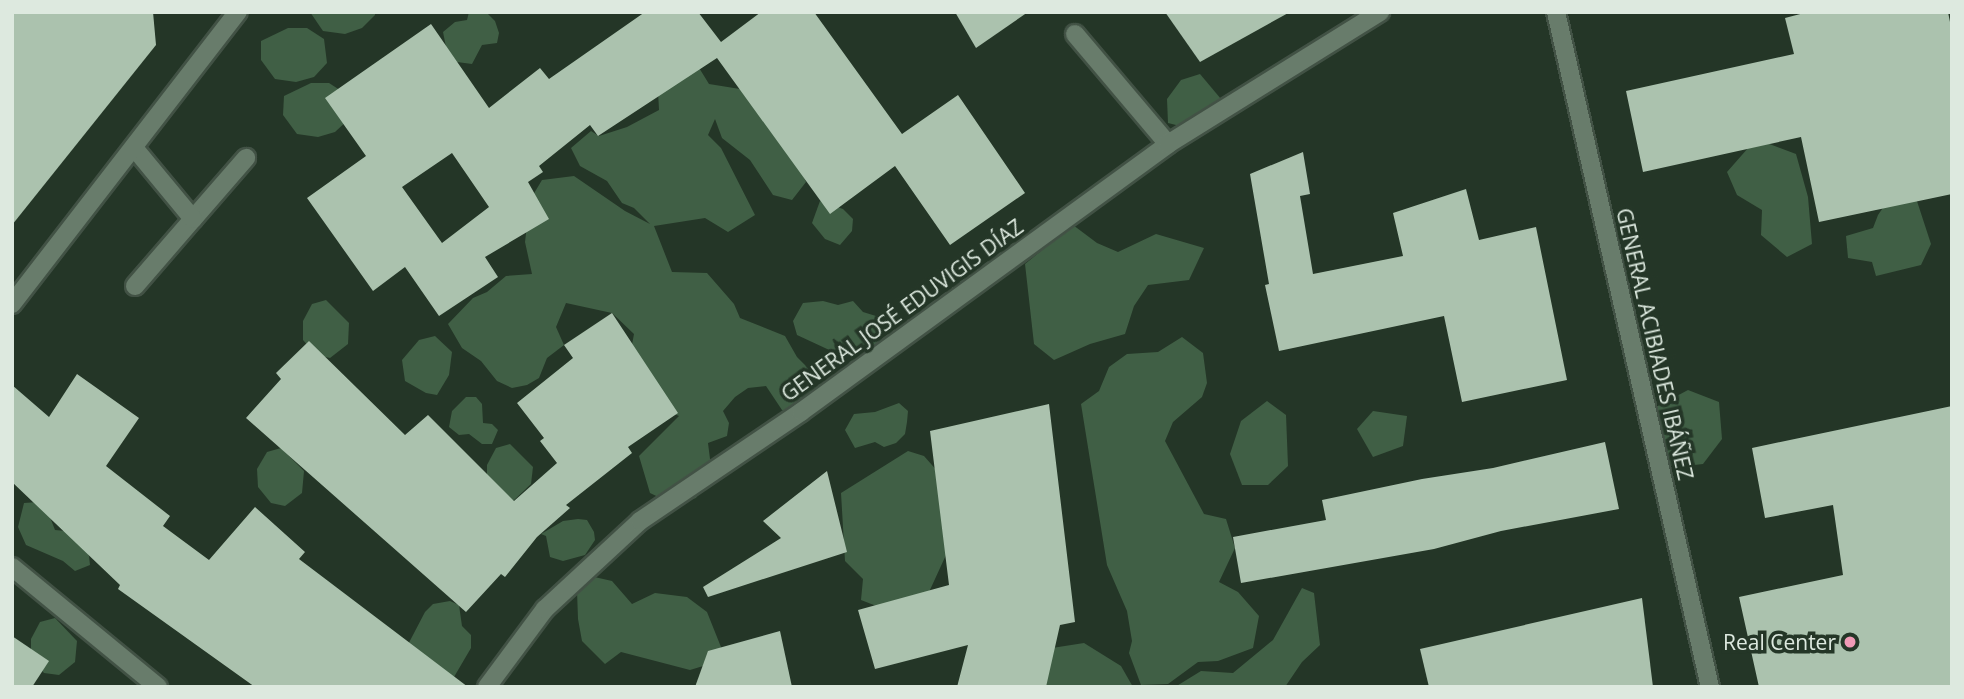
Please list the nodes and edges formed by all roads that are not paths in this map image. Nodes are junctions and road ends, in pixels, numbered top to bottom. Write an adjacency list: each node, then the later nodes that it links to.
1 (238, 12): 6 (street)
2 (1380, 12): 5 (street, GENERAL JOSÉ EDUVIGIS DÍAZ)
3 (1556, 12): 14 (street, GENERAL ACIBIADES IBÁÑEZ)
4 (1075, 34): 5 (street)
5 (1168, 144): 13 (street, GENERAL JOSÉ EDUVIGIS DÍAZ)
6 (135, 149): 8 (street); 10 (street)
7 (246, 158): 8 (street)
8 (194, 219): 9 (street)
9 (135, 286)
10 (12, 304)
11 (12, 567): 12 (street)
12 (158, 687)
13 (487, 687)
14 (1710, 687)

